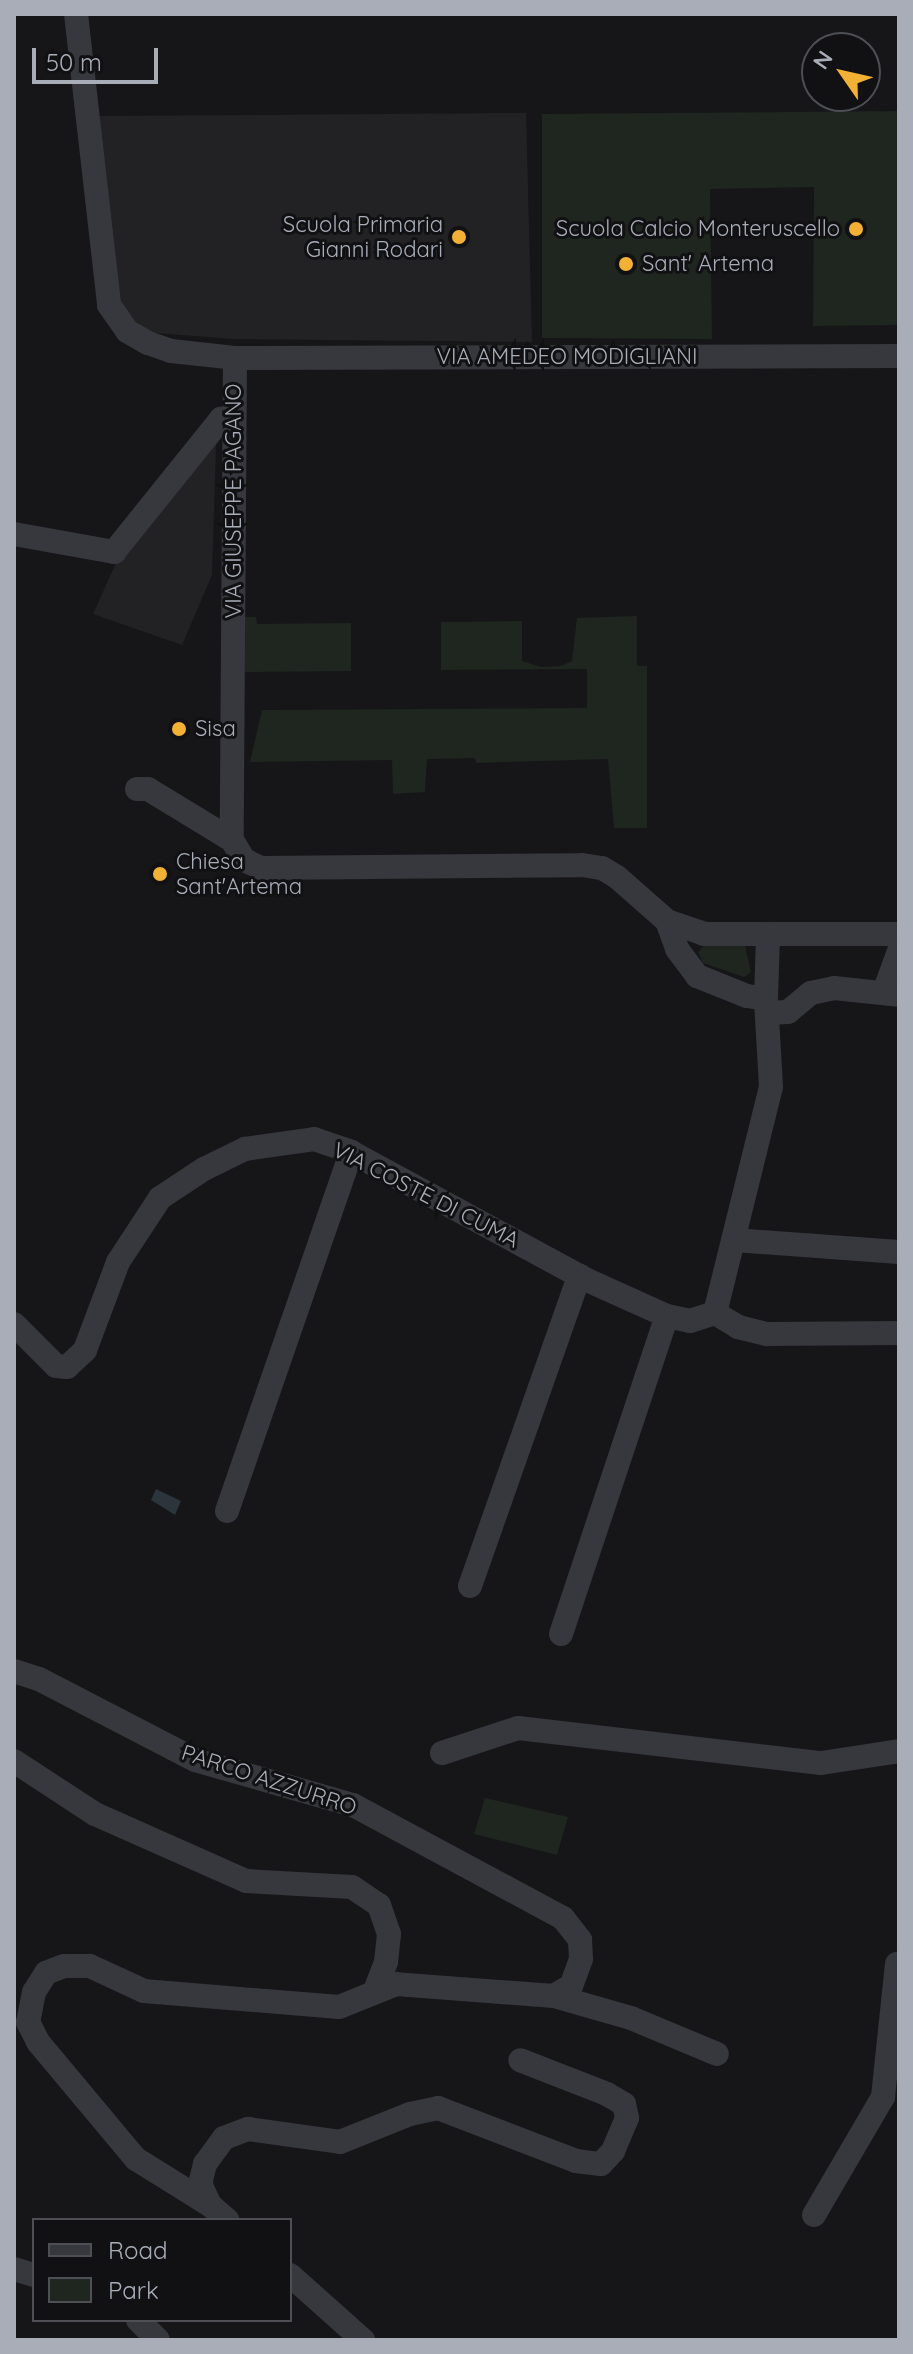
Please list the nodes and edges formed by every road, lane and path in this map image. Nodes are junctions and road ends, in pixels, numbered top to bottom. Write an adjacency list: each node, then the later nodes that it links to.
1 (76, 14): 3 (street, VIA GIUSEPPE PAGANO)
2 (899, 356): 3 (street, VIA AMEDEO MODIGLIANI)
3 (235, 358): 4 (street, VIA GIUSEPPE PAGANO)
4 (233, 418): 5 (street); 7 (street, VIA GIUSEPPE PAGANO)
5 (14, 534)
6 (137, 789): 7 (street)
7 (232, 840): 8 (street)
8 (667, 921): 9 (street); 13 (street)
9 (704, 934): 11 (street); 13 (street)
10 (899, 934): 11 (street)
11 (777, 935): 15 (street)
12 (899, 951): 14 (street)
13 (685, 964): 15 (street)
14 (891, 994): 15 (street)
15 (766, 1006): 17 (street)
16 (351, 1152): 19 (street, VIA COSTE DI CUMA); 22 (street, VIA COSTE DI CUMA); 24 (street)
17 (734, 1240): 18 (street); 20 (street)
18 (899, 1252)
19 (579, 1276): 21 (street, VIA COSTE DI CUMA); 25 (street)
20 (715, 1313): 21 (street, VIA COSTE DI CUMA); 23 (street)
21 (667, 1316): 26 (street)
22 (14, 1324)
23 (899, 1333)
24 (227, 1511)
25 (470, 1586)
26 (561, 1634)
27 (14, 1671): 34 (street, PARCO AZZURRO)
28 (899, 1751): 29 (street)
29 (442, 1753)
30 (14, 1761): 33 (street)
31 (897, 1964): 37 (street)
32 (24, 1987): 33 (street); 38 (street)
33 (374, 1993): 34 (street)
34 (554, 1996): 35 (street)
35 (717, 2054)
36 (520, 2060): 38 (street)
37 (891, 2100): 39 (street)
38 (218, 2212)
39 (814, 2215)
40 (292, 2277): 43 (street)
41 (140, 2322): 42 (street)
42 (158, 2340)
43 (363, 2340)

